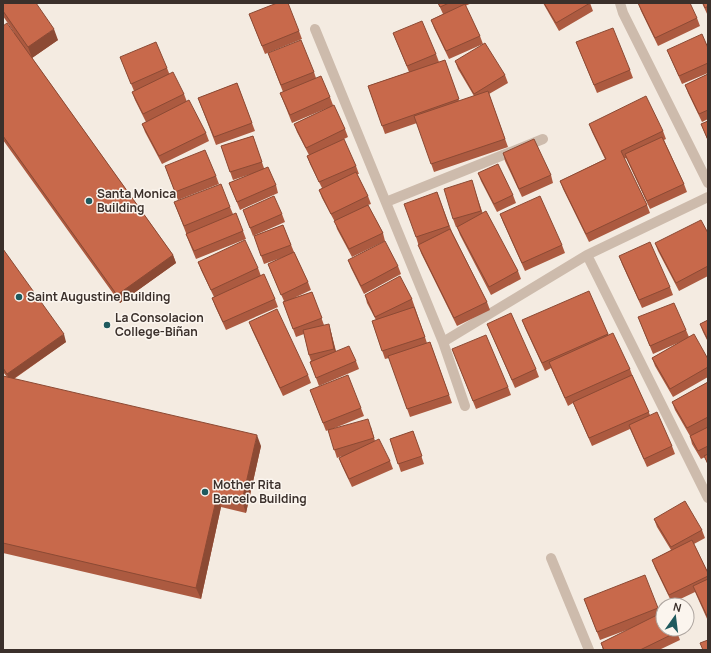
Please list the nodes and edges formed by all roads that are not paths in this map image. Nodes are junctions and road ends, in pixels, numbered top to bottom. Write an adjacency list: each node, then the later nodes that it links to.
1 (620, 3): 4 (street)
2 (315, 29): 6 (street)
3 (543, 139): 6 (street)
4 (708, 183)
5 (708, 197): 7 (street)
6 (386, 202): 8 (street)
7 (587, 255): 8 (street); 10 (street)
8 (443, 342): 9 (street)
9 (465, 406)
10 (708, 498)
11 (551, 558): 12 (street)
12 (589, 650)

